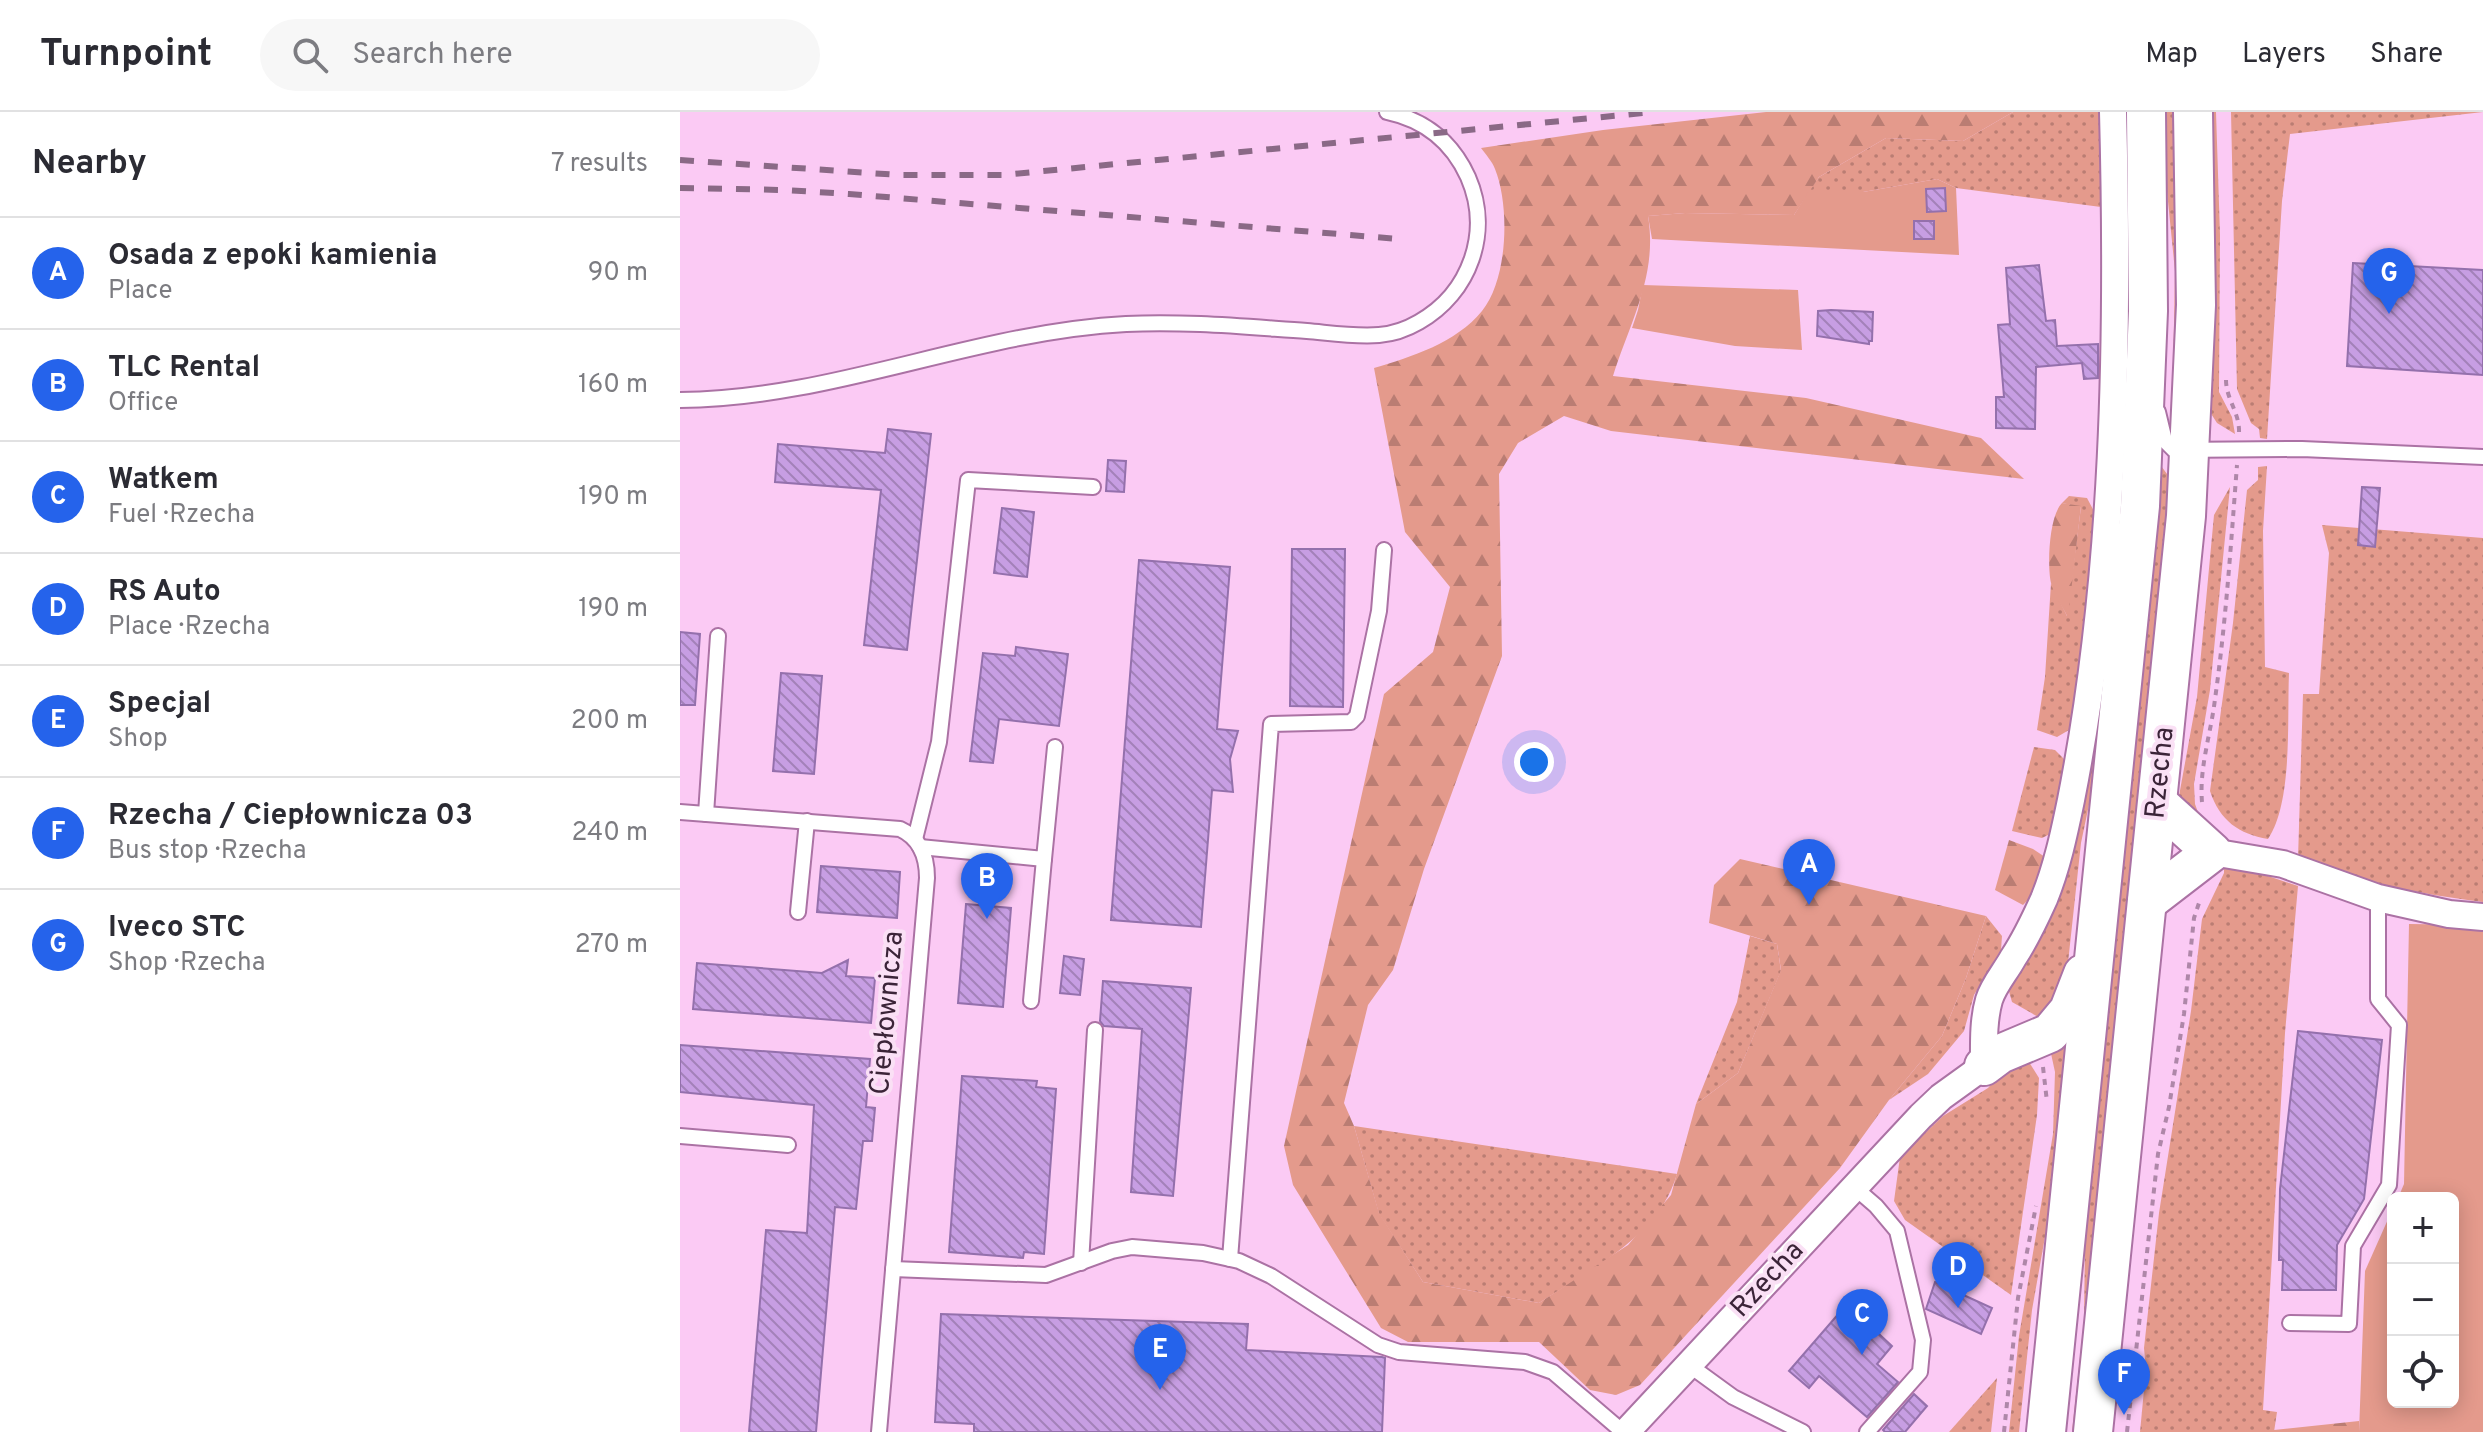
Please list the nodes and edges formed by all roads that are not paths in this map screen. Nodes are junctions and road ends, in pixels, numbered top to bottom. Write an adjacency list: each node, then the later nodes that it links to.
1 (1387, 112): 6 (lane)
2 (2113, 112): 27 (street)
3 (2146, 112): 5 (main road, Rzecha)
4 (2193, 112): 7 (main road, Rzecha)
5 (2147, 369): 7 (lane); 24 (main road, Rzecha)
6 (680, 400)
7 (2191, 451): 8 (lane); 13 (main road, Rzecha)
8 (2483, 457)
9 (1093, 487): 17 (lane)
10 (1384, 550): 31 (lane)
11 (718, 636): 15 (lane)
12 (1055, 747): 19 (lane)
13 (2158, 803): 18 (main road); 21 (main road, Rzecha)
14 (680, 812): 15 (lane)
15 (706, 814): 16 (lane)
16 (807, 821): 17 (lane); 22 (lane)
17 (918, 843): 19 (lane); 33 (lane, Ciepłownicza)
18 (2212, 852): 20 (street); 21 (main road)
19 (1044, 859): 25 (lane)
20 (2378, 898): 23 (street); 34 (lane)
21 (2147, 902): 41 (main road, Rzecha)
22 (798, 912)
23 (2483, 917)
24 (2097, 938): 27 (main road); 40 (main road, Rzecha)
25 (1031, 1001)
26 (1095, 1030): 32 (lane)
27 (1984, 1066): 30 (street, Rzecha)
28 (680, 1136): 29 (lane)
29 (788, 1145)
30 (1854, 1187): 35 (street, Rzecha); 39 (lane)
31 (1230, 1259): 32 (lane); 37 (lane)
32 (1081, 1263): 33 (lane)
33 (893, 1269): 36 (lane, Ciepłownicza)
34 (2290, 1323)
35 (1689, 1365): 37 (street, Rzecha); 38 (lane)
36 (879, 1432)
37 (1625, 1432)
38 (1803, 1432)
39 (1867, 1432)
40 (2046, 1432)
41 (2093, 1432)

